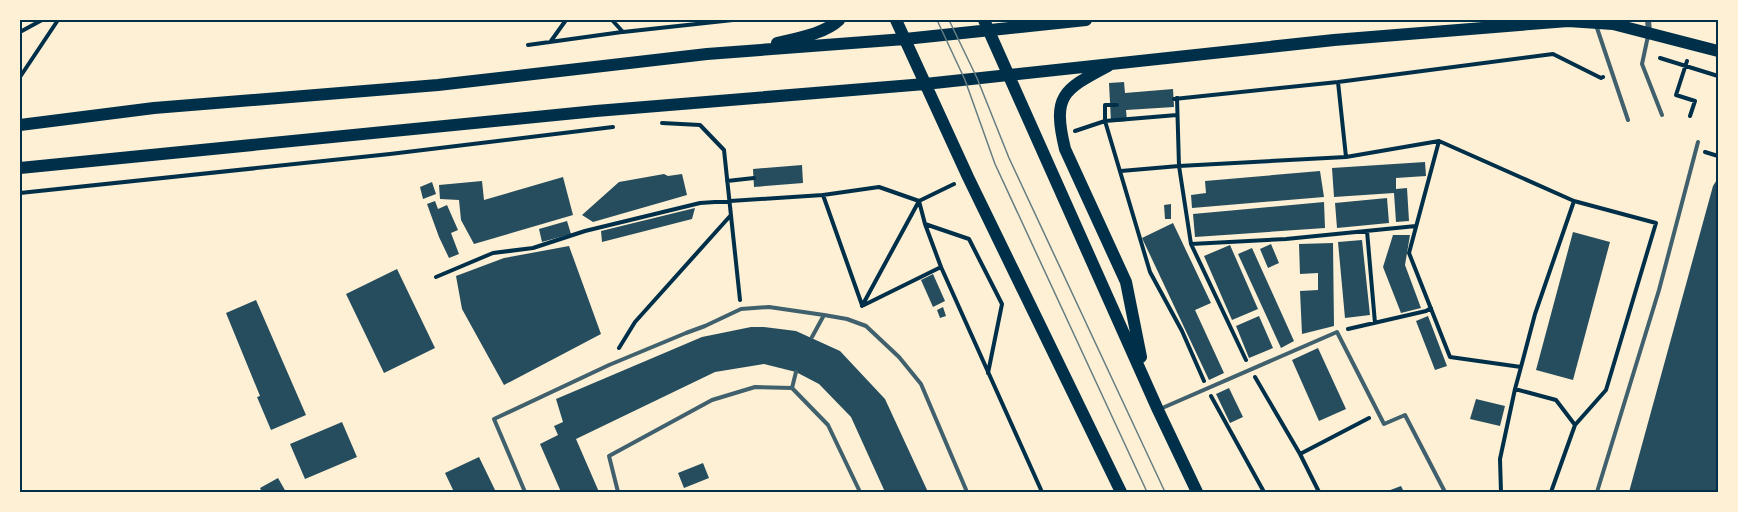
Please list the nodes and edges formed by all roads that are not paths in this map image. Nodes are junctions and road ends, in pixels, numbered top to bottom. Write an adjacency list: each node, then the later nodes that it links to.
1 (839, 20): 9 (main road)
2 (896, 20): 7 (main road)
3 (1086, 20): 5 (main road)
4 (1594, 21): 6 (main road); 10 (main road); 14 (lane)
5 (986, 25): 7 (main road); 11 (main road)
6 (1649, 26): 8 (main road); 13 (lane)
7 (905, 39): 9 (main road); 12 (main road)
8 (1719, 51)
9 (741, 52): 15 (main road)
10 (1114, 63): 11 (main road); 21 (main road)
11 (1007, 75): 12 (main road); 21 (main road)
12 (925, 84): 17 (main road); 28 (main road)
13 (1662, 115)
14 (1628, 120)
15 (20, 125)
16 (1698, 142): 31 (lane)
17 (20, 168)
18 (824, 315): 19 (lane); 24 (lane); 27 (lane)
19 (812, 337)
20 (796, 372): 22 (lane)
21 (1145, 379): 23 (main road)
22 (792, 388): 25 (lane); 26 (lane)
23 (1158, 410): 29 (main road); 30 (lane)
24 (525, 492)
25 (618, 492)
26 (860, 492)
27 (967, 492)
28 (1120, 492)
29 (1197, 492)
30 (1445, 492)
31 (1597, 492)

